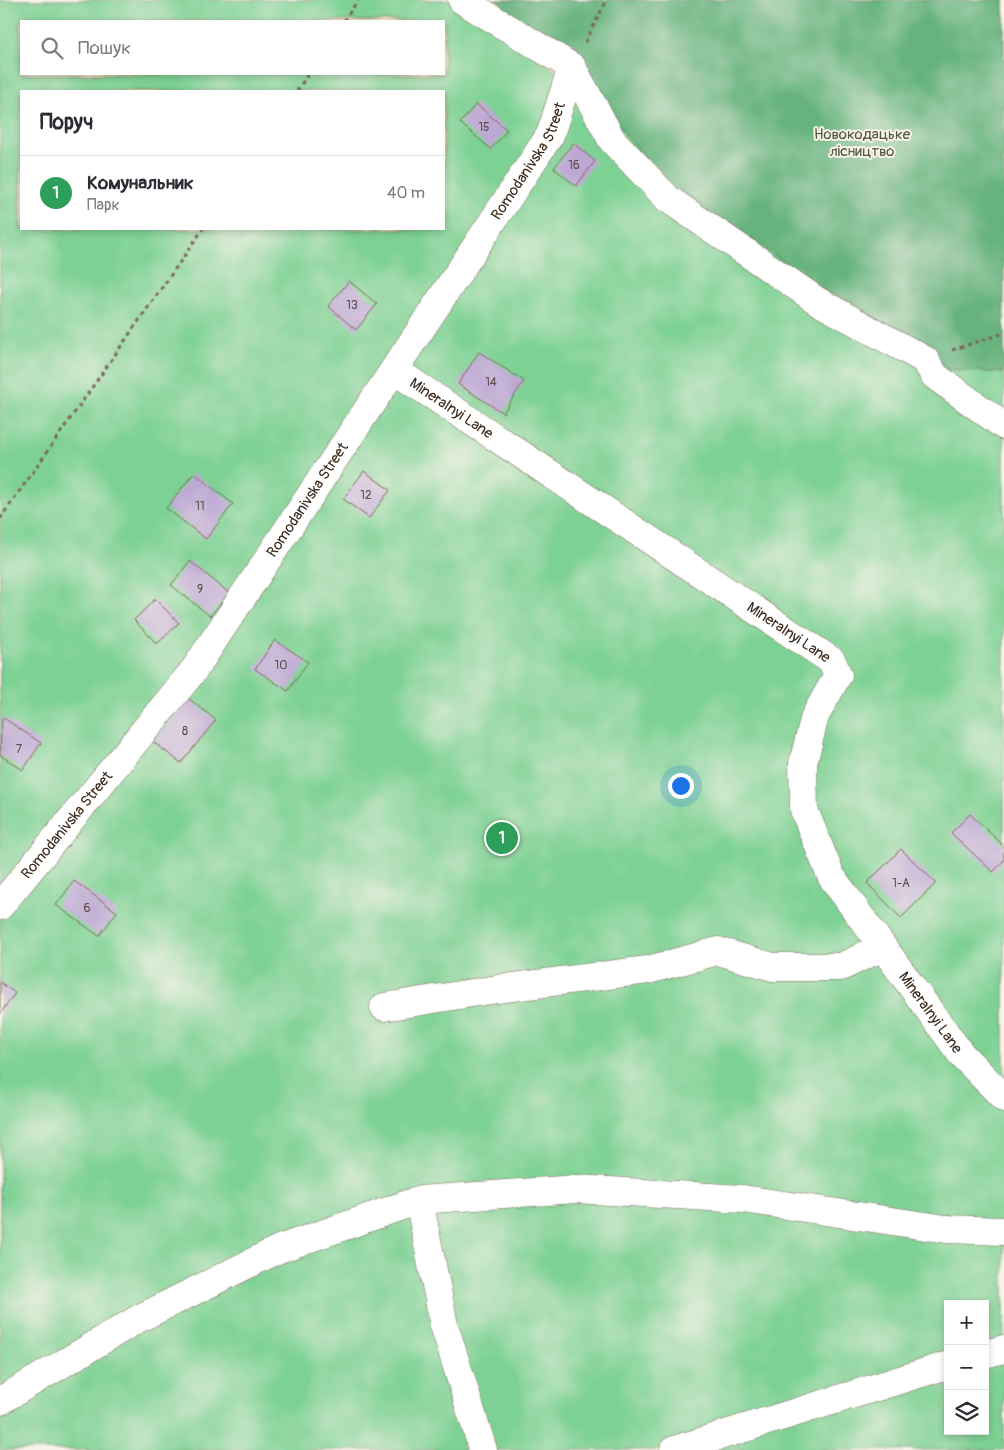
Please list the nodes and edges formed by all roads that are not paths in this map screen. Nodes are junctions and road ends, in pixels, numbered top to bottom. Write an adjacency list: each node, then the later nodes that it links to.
1 (462, 0): 2 (street)
2 (572, 67): 3 (street, Romodanivska Street); 4 (street)
3 (394, 370): 5 (street, Romodanivska Street); 6 (street, Mineralnyi Lane)
4 (1004, 426)
5 (0, 906)
6 (882, 947): 7 (street); 8 (street, Mineralnyi Lane)
7 (384, 1007)
8 (1004, 1098)
9 (419, 1200): 10 (street); 14 (street); 15 (street)
10 (1004, 1231)
11 (1004, 1349): 12 (street)
12 (989, 1353)
13 (944, 1366): 16 (street)
14 (0, 1401)
15 (482, 1450)
16 (674, 1450)

